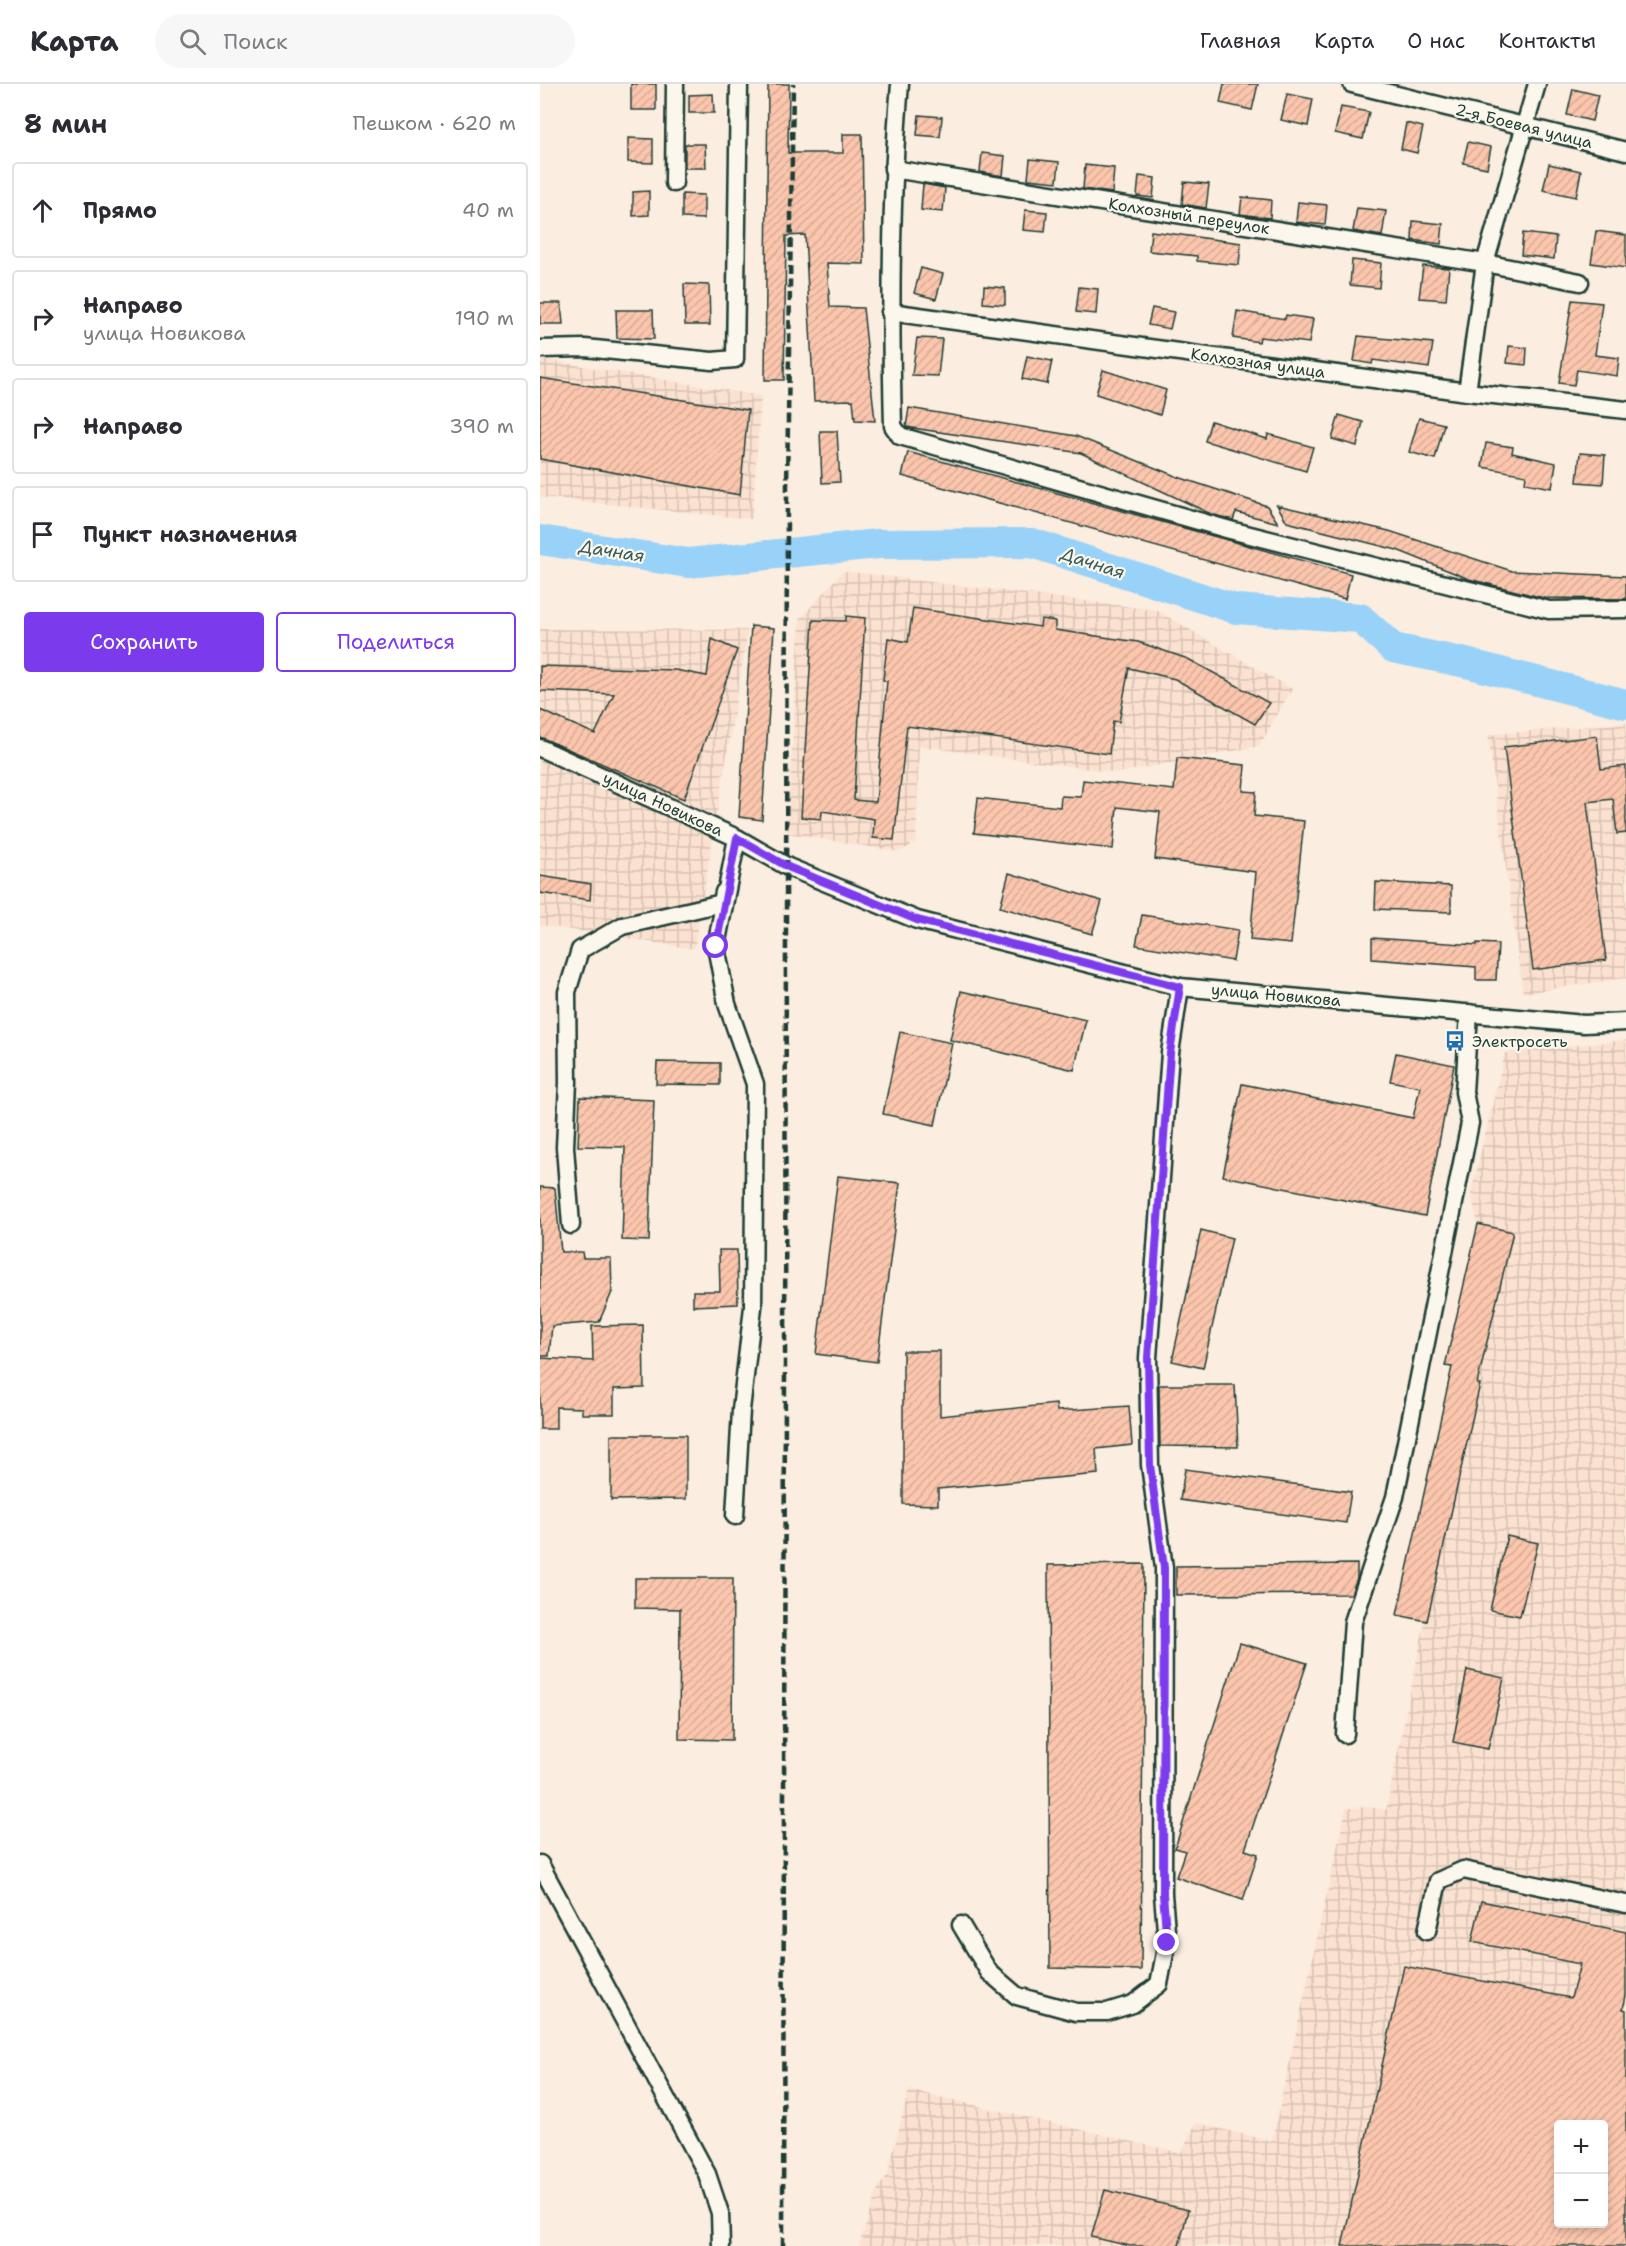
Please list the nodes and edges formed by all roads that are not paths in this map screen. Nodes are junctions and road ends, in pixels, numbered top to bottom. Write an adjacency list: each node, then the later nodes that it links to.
1 (675, 84): 9 (street)
2 (739, 84): 13 (street)
3 (900, 84): 8 (street)
4 (1352, 84): 6 (street, 2-я Боевая улица)
5 (1537, 84): 6 (street)
6 (1526, 126): 7 (street, 2-я Боевая улица); 10 (street)
7 (1626, 151)
8 (893, 169): 10 (street, Колхозный переулок); 12 (street)
9 (674, 183)
10 (1485, 263): 11 (street, Колхозный переулок); 14 (street)
11 (1580, 282)
12 (890, 312): 14 (street, Колхозная улица); 16 (street)
13 (540, 349)
14 (1467, 392): 15 (street, Колхозная улица)
15 (1626, 410)
16 (1626, 609)
17 (540, 748): 18 (street, улица Новикова)
18 (737, 838): 19 (street, улица Новикова); 22 (street); 23 (street)
19 (1180, 987): 20 (street, улица Новикова); 27 (street)
20 (1469, 1013): 21 (street, улица Новикова); 24 (street)
21 (1626, 1022)
22 (571, 1226)
23 (735, 1516)
24 (1345, 1734)
25 (540, 1864): 29 (street)
26 (1626, 1904): 28 (street)
27 (961, 1925)
28 (1427, 1931)
29 (721, 2246)

